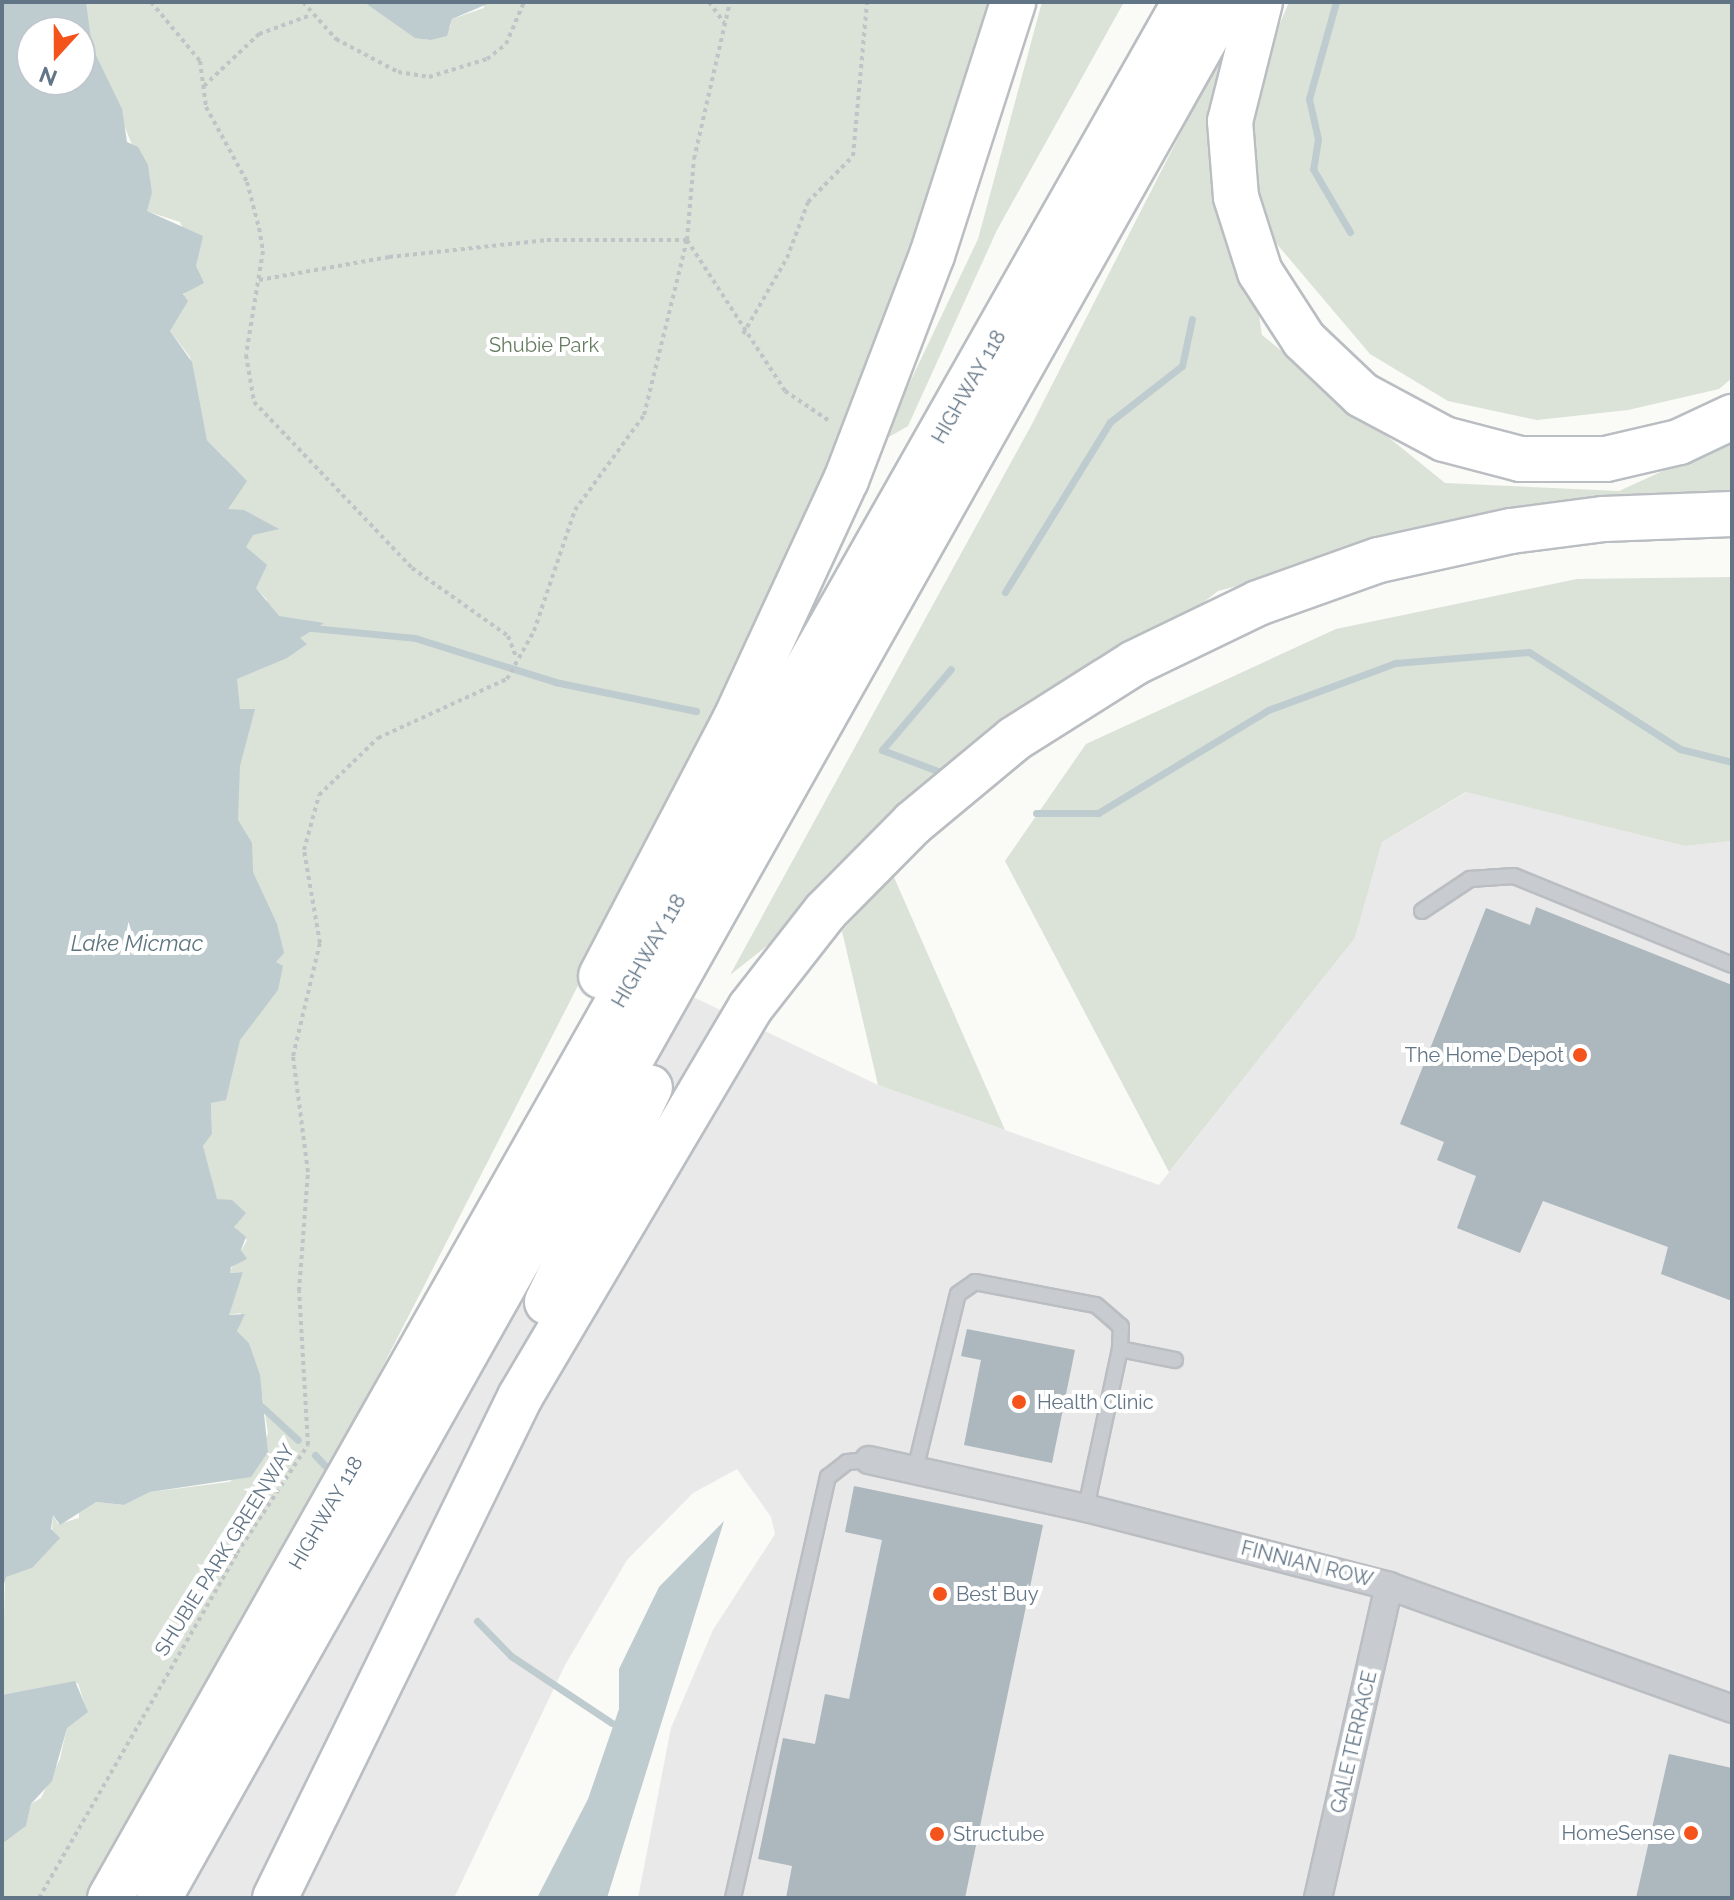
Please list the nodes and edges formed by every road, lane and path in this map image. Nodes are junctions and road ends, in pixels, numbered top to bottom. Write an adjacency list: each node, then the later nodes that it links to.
1 (151, 2): 15 (path)
2 (303, 2): 12 (path)
3 (524, 2): 12 (path)
4 (709, 2): 13 (path)
5 (730, 2): 13 (path, SHUBIE PARK GREENWAY)
6 (867, 2): 19 (path)
7 (1013, 2): 30 (highway)
8 (1169, 2): 14 (highway)
9 (1185, 2): 14 (highway, HIGHWAY 118)
10 (1226, 2): 16 (highway, HIGHWAY 118)
11 (1260, 2): 20 (highway)
12 (311, 15): 15 (path)
13 (725, 23): 17 (path, SHUBIE PARK GREENWAY)
14 (1142, 79): 30 (highway, HIGHWAY 118)
15 (204, 86): 18 (path)
16 (1093, 239): 32 (highway); 37 (highway, HIGHWAY 118)
17 (687, 240): 18 (path); 19 (path); 23 (path, SHUBIE PARK GREENWAY)
18 (258, 280): 23 (path)
19 (743, 334): 21 (path)
20 (1732, 417)
21 (836, 426)
22 (1732, 514): 32 (highway)
23 (516, 660): 35 (path, SHUBIE PARK GREENWAY)
24 (1422, 911): 25 (lane)
25 (1732, 965)
26 (1120, 1349): 27 (lane); 29 (lane); 31 (lane)
27 (1175, 1360)
28 (869, 1460): 29 (street, FINNIAN ROW); 39 (lane)
29 (915, 1470): 31 (street, FINNIAN ROW)
30 (330, 1505): 36 (highway, HIGHWAY 118)
31 (1086, 1508): 33 (street, FINNIAN ROW)
32 (429, 1572): 38 (highway)
33 (1389, 1586): 34 (street, FINNIAN ROW); 40 (street, GALE TERRACE)
34 (1732, 1709)
35 (39, 1898)
36 (110, 1898)
37 (159, 1898)
38 (275, 1898)
39 (733, 1898)
40 (1318, 1898)

